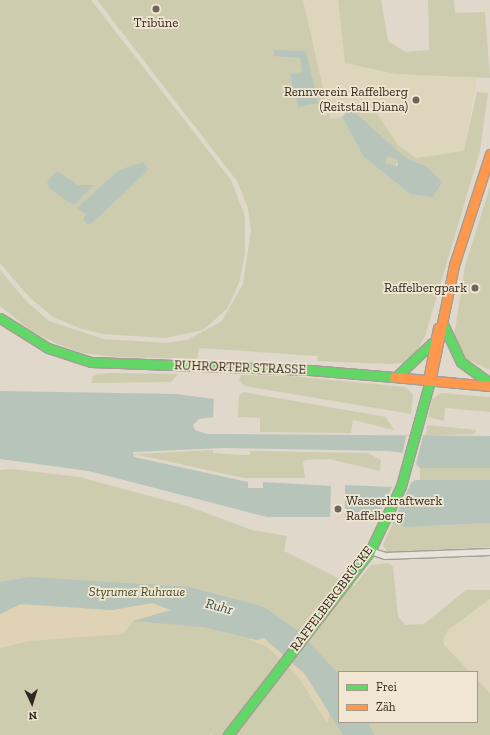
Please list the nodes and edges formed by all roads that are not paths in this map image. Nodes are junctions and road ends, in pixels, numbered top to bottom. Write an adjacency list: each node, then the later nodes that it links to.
1 (490, 154): 3 (main road)
2 (0, 318): 5 (main road, RUHRORTER STRASSE)
3 (442, 319): 4 (main road); 6 (main road); 7 (main road)
4 (433, 342): 5 (main road); 6 (main road)
5 (398, 375): 6 (main road, RUHRORTER STRASSE)
6 (429, 379): 7 (main road, RUHRORTER STRASSE); 8 (main road, RAFFELBERGBRÜCKE)
7 (490, 384)
8 (370, 551): 9 (street); 10 (main road, RAFFELBERGBRÜCKE)
9 (490, 552)
10 (228, 735)

